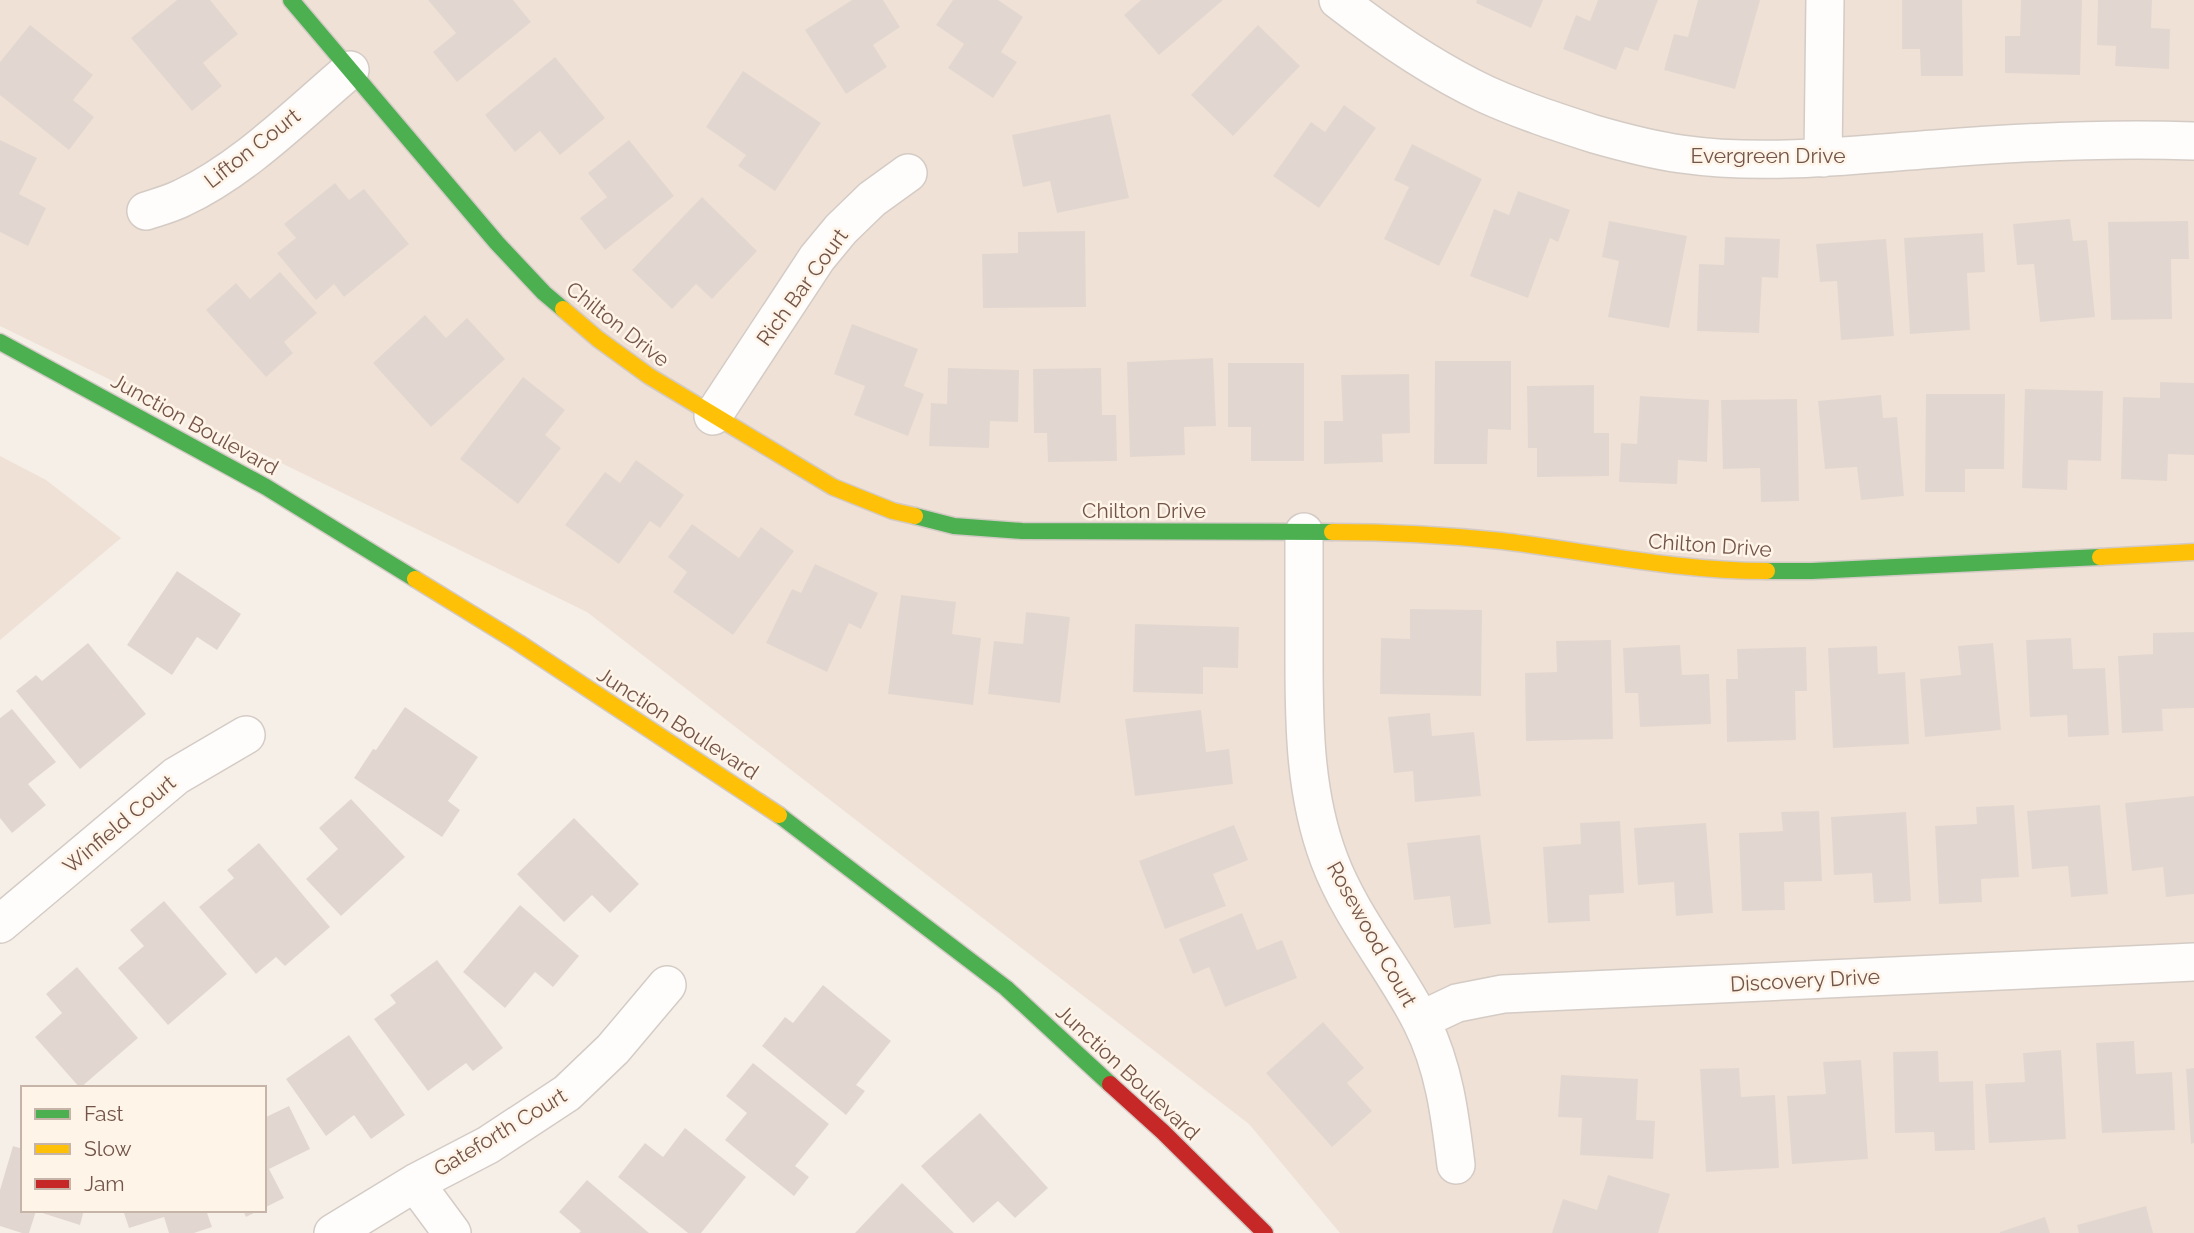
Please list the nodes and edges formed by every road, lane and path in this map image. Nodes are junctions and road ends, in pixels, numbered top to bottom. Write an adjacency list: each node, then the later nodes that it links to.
1 (291, 0): 4 (street, Chilton Drive)
2 (1338, 0): 6 (street, Evergreen Drive)
3 (1825, 0): 6 (street)
4 (349, 70): 8 (street, Lifton Court); 10 (street, Chilton Drive)
5 (2194, 141): 6 (street, Evergreen Drive)
6 (1823, 158)
7 (908, 173): 10 (street, Rich Bar Court)
8 (146, 211)
9 (0, 342): 22 (street, Junction Boulevard)
10 (713, 416): 11 (street, Chilton Drive)
11 (1304, 532): 12 (street, Chilton Drive); 17 (street, Rosewood Court)
12 (2194, 552)
13 (246, 735): 14 (street, Winfield Court)
14 (0, 924)
15 (2194, 962): 17 (street, Discovery Drive)
16 (667, 985): 19 (street, Gateforth Court)
17 (1421, 1020): 18 (street, Rosewood Court)
18 (1456, 1165)
19 (415, 1183): 20 (street, Gateforth Court); 21 (street)
20 (333, 1233)
21 (452, 1233)
22 (1265, 1233)

